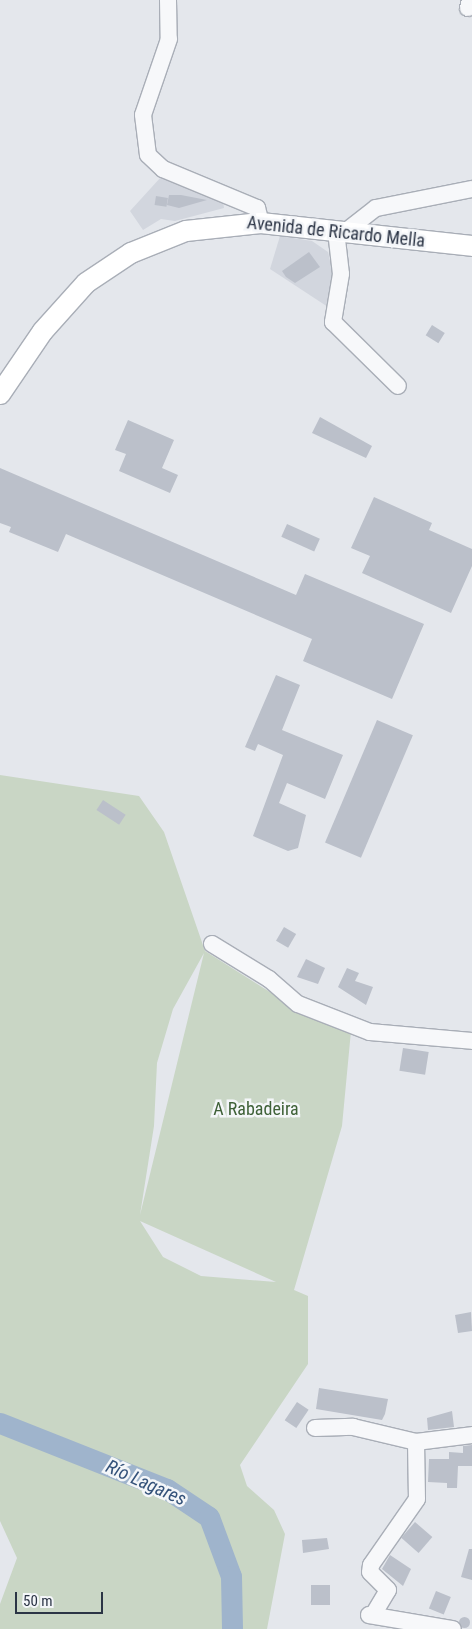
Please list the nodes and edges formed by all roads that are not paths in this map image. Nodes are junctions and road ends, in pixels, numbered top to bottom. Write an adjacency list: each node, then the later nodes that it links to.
1 (168, 0): 3 (street)
2 (472, 189): 4 (street)
3 (260, 223): 4 (main road, Avenida de Ricardo Mella); 7 (main road, Avenida de Ricardo Mella)
4 (340, 231): 5 (main road, Avenida de Ricardo Mella); 6 (street)
5 (472, 246)
6 (398, 386)
7 (0, 394)
8 (212, 944): 9 (street)
9 (472, 1042)
10 (315, 1428): 12 (street)
11 (472, 1435): 12 (street)
12 (416, 1442): 13 (street)
13 (453, 1629)

